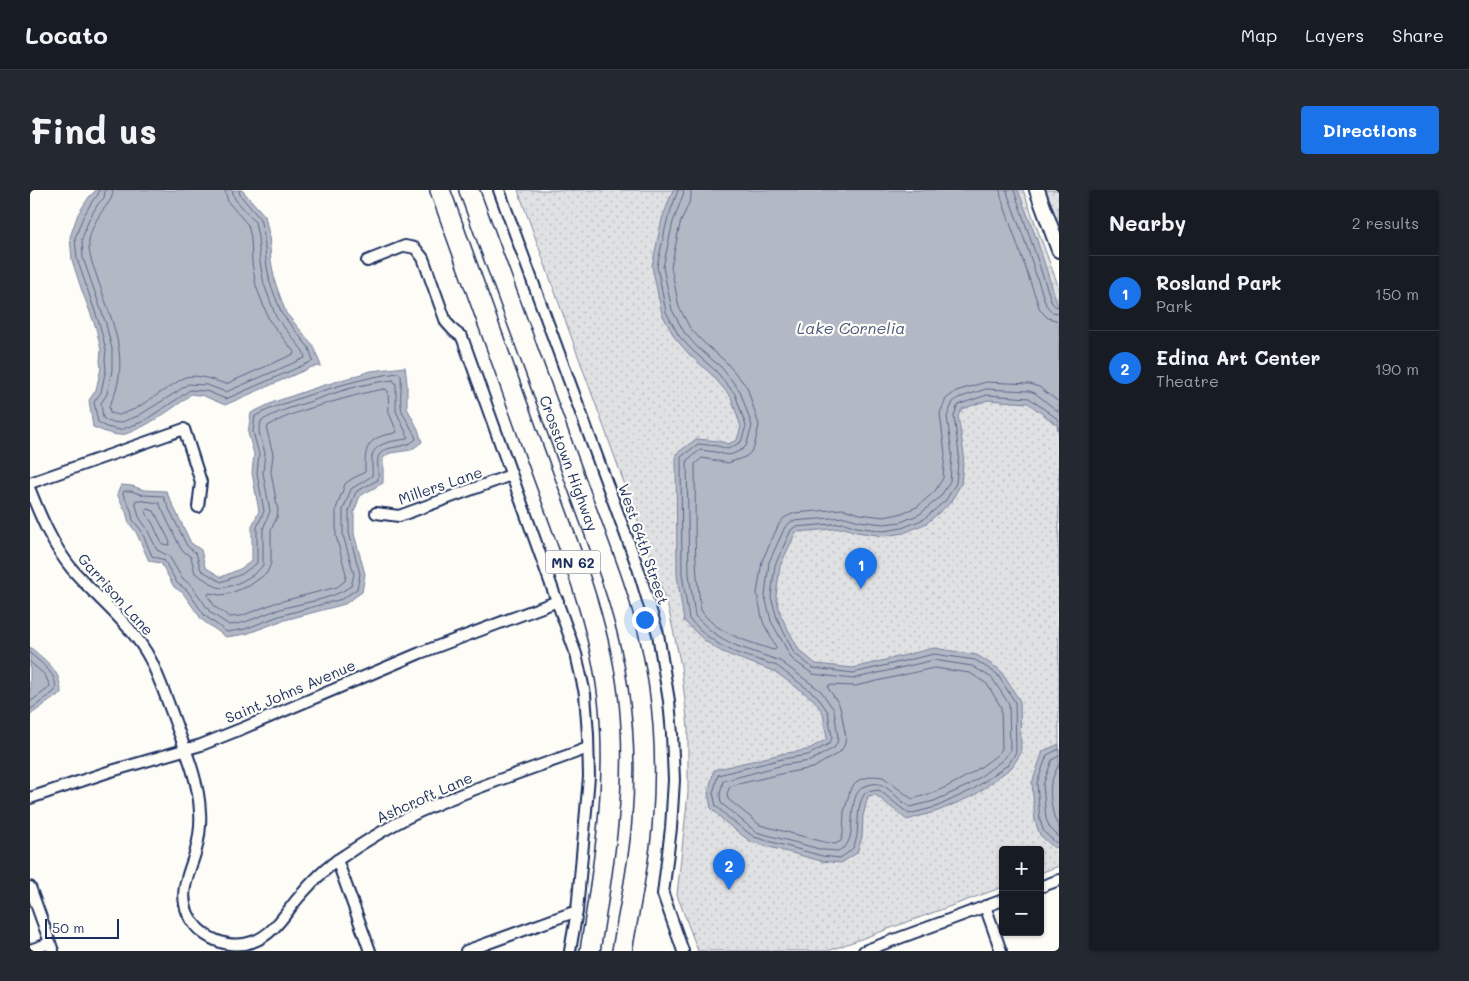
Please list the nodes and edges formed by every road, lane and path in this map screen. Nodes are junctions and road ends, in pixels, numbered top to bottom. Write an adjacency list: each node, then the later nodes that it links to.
1 (440, 190): 28 (highway, Crosstown Highway / MN 62)
2 (469, 190): 29 (highway, Crosstown Highway / MN 62)
3 (499, 190): 30 (street, West 64th Street)
4 (1037, 190): 5 (street)
5 (1059, 250)
6 (367, 261): 7 (street)
7 (511, 475): 11 (street, Millers Lane); 12 (street)
8 (30, 483): 10 (street)
9 (30, 490): 14 (street, Garrison Lane)
10 (198, 507)
11 (376, 514)
12 (558, 602): 13 (street); 14 (street, Saint Johns Avenue)
13 (588, 748): 16 (street, Ashcroft Lane); 22 (street)
14 (185, 749): 15 (street, Saint Johns Avenue); 16 (street, Ashcroft Lane)
15 (30, 798)
16 (336, 860): 25 (street)
17 (1059, 880): 18 (street)
18 (1044, 886)
19 (30, 887): 23 (street)
20 (999, 901): 21 (street)
21 (985, 906): 31 (street); 32 (street)
22 (577, 911): 26 (street); 27 (street)
23 (52, 947): 24 (street)
24 (30, 950)
25 (370, 951)
26 (466, 951)
27 (570, 951)
28 (590, 951)
29 (623, 951)
30 (683, 951)
31 (864, 951)
32 (1001, 951)

